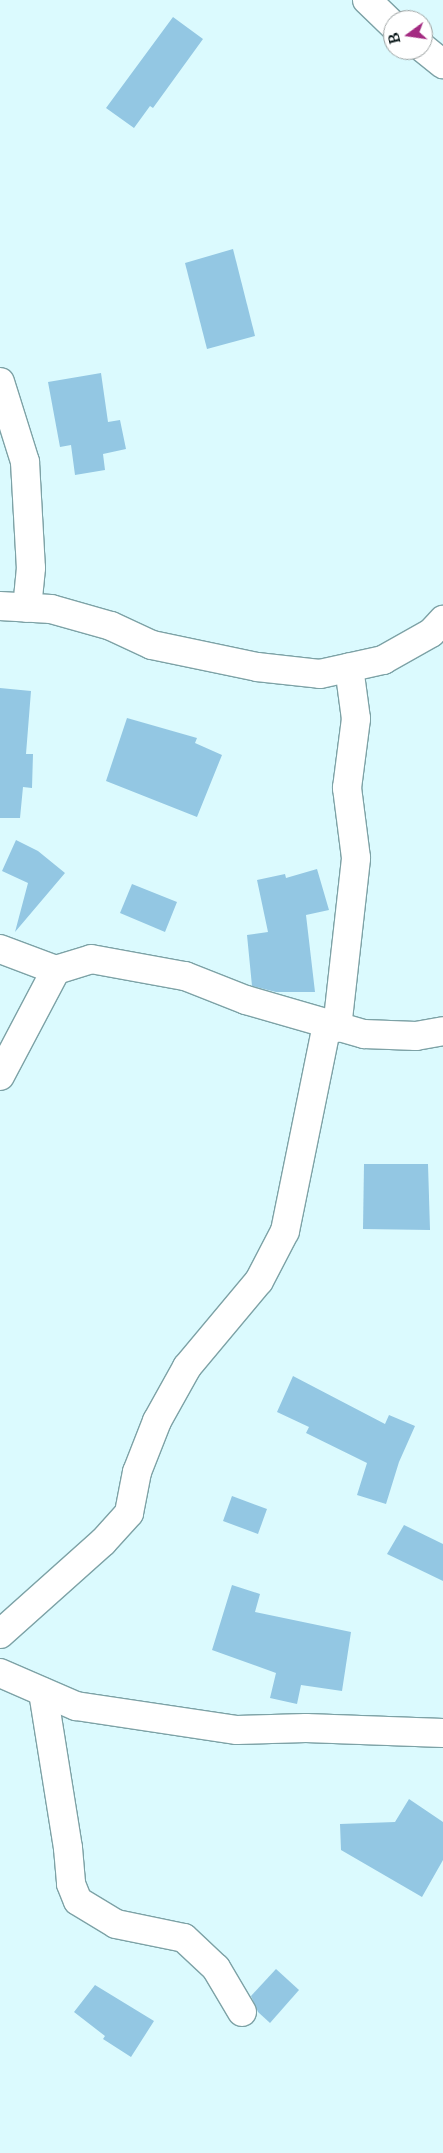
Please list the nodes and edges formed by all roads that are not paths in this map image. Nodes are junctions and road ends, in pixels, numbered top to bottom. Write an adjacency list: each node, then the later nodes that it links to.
1 (368, 0): 2 (street)
2 (383, 15)
3 (433, 56): 4 (street)
4 (443, 64)
5 (0, 382): 7 (street)
6 (0, 606): 7 (street)
7 (27, 608): 9 (street)
8 (443, 620): 9 (street)
9 (349, 667): 12 (street)
10 (0, 949): 11 (street)
11 (56, 970): 12 (street); 14 (street)
12 (332, 1027): 13 (street); 15 (street)
13 (443, 1031)
14 (0, 1076)
15 (0, 1634)
16 (0, 1673): 17 (street)
17 (43, 1692): 18 (street); 19 (street)
18 (443, 1733)
19 (242, 2012)

